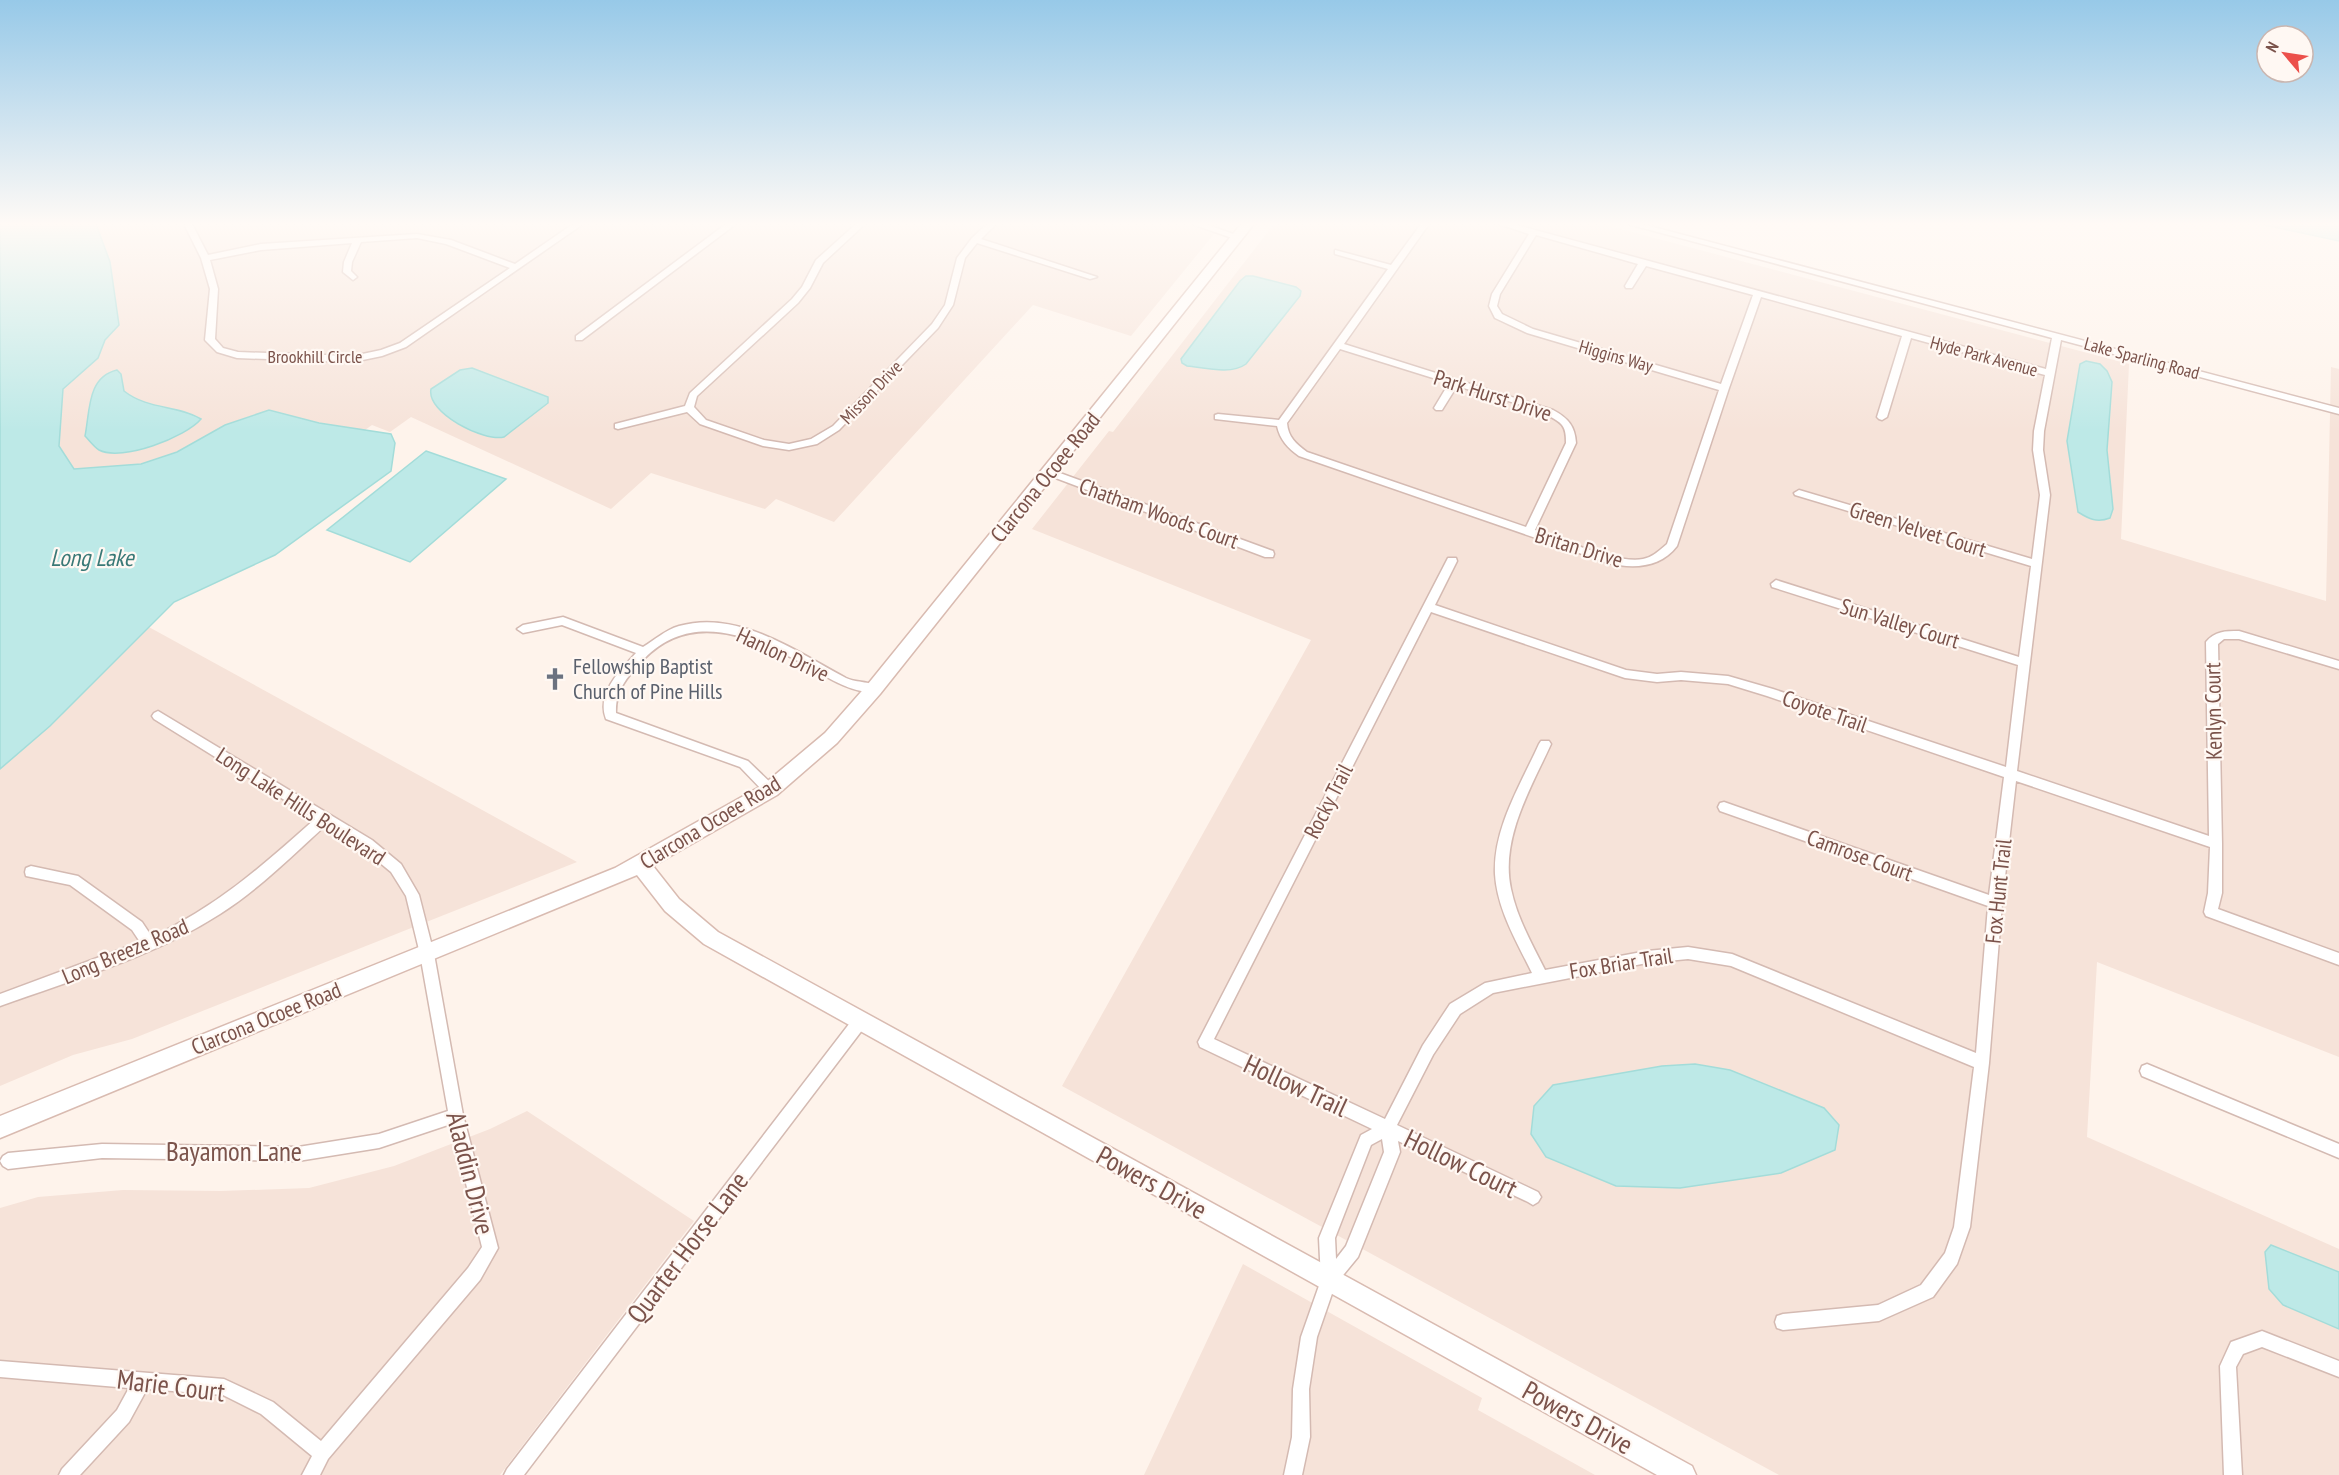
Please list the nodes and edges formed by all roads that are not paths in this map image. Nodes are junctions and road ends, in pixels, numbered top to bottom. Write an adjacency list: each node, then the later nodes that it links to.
1 (214, 293): 2 (street, Brookhill Circle)
2 (477, 293)
3 (640, 293): 14 (street)
4 (802, 293): 19 (street)
5 (952, 293): 19 (street, Misson Drive)
6 (1193, 293): 26 (street, Clarcona Ocoee Road)
7 (1375, 293): 15 (street)
8 (1497, 293): 18 (street, Higgins Way)
9 (1754, 293): 11 (street, Hyde Park Avenue)
10 (1893, 293): 13 (street, Lake Sparling Road)
11 (1758, 294): 12 (street, Hyde Park Avenue); 18 (street, Britan Drive)
12 (1907, 335): 16 (street, Hyde Park Avenue); 23 (street)
13 (2057, 336): 16 (street, Fox Hunt Trail); 21 (street, Lake Sparling Road)
14 (579, 338)
15 (1338, 345): 17 (street, Park Hurst Drive); 24 (street)
16 (2049, 374): 31 (street, Fox Hunt Trail)
17 (1455, 382): 20 (street); 28 (street, Park Hurst Drive)
18 (1724, 388): 28 (street, Britan Drive)
19 (689, 408): 25 (street)
20 (1439, 408)
21 (2339, 411)
22 (1218, 417): 24 (street)
23 (1882, 417)
24 (1282, 423): 28 (street, Britan Drive)
25 (618, 426)
26 (1049, 472): 29 (street, Chatham Woods Court); 38 (street, Clarcona Ocoee Road)
27 (1799, 493): 31 (street, Green Velvet Court)
28 (1529, 532)
29 (1269, 554)
30 (1452, 561): 33 (street, Rocky Trail)
31 (2037, 564): 36 (street, Fox Hunt Trail)
32 (1776, 584): 36 (street, Sun Valley Court)
33 (1429, 607): 41 (street, Coyote Trail); 55 (street, Rocky Trail)
34 (523, 629): 35 (street)
35 (644, 652): 38 (street, Hanlon Drive); 42 (street, Hanlon Drive)
36 (2025, 663): 41 (street, Fox Hunt Trail)
37 (2339, 665): 45 (street, Kenlyn Court)
38 (874, 689): 42 (street, Clarcona Ocoee Road)
39 (158, 716): 44 (street, Long Lake Hills Boulevard)
40 (1545, 744): 52 (street)
41 (2011, 774): 45 (street, Coyote Trail); 48 (street, Fox Hunt Trail)
42 (770, 790): 46 (street, Clarcona Ocoee Road)
43 (1724, 807): 48 (street, Camrose Court)
44 (325, 818): 49 (street, Long Breeze Road); 50 (street, Long Lake Hills Boulevard)
45 (2216, 844): 51 (street, Kenlyn Court)
46 (641, 864): 50 (street, Clarcona Ocoee Road); 54 (street, Powers Drive)
47 (32, 872): 49 (street)
48 (1995, 903): 56 (street, Fox Hunt Trail)
49 (150, 945): 53 (street, Long Breeze Road)
50 (427, 954): 58 (street, Aladdin Drive); 59 (street, Clarcona Ocoee Road)
51 (2339, 959)
52 (1541, 977): 56 (street, Fox Briar Trail); 60 (street, Fox Briar Trail)
53 (0, 1000)
54 (861, 1020): 64 (street, Powers Drive); 72 (street, Quarter Horse Lane)
55 (1205, 1042): 60 (street, Hollow Trail)
56 (1982, 1063): 65 (street, Fox Hunt Trail)
57 (2147, 1071): 61 (street)
58 (456, 1115): 62 (street, Bayamon Lane); 69 (street, Aladdin Drive)
59 (0, 1127)
60 (1388, 1128): 63 (street, Hollow Court); 64 (street, Fox Briar Trail); 64 (street, Fox Briar Trail)
61 (2339, 1151)
62 (8, 1161)
63 (1533, 1197)
64 (1329, 1280): 73 (street, Fox Briar Trail); 74 (street, Powers Drive)
65 (1783, 1322)
66 (2339, 1368): 75 (street)
67 (0, 1370): 68 (street, Marie Court)
68 (142, 1380): 69 (street, Marie Court); 70 (street)
69 (322, 1453): 71 (street, Aladdin Drive)
70 (68, 1475)
71 (311, 1475)
72 (513, 1475)
73 (1293, 1475)
74 (1683, 1475)
75 (2233, 1475)

